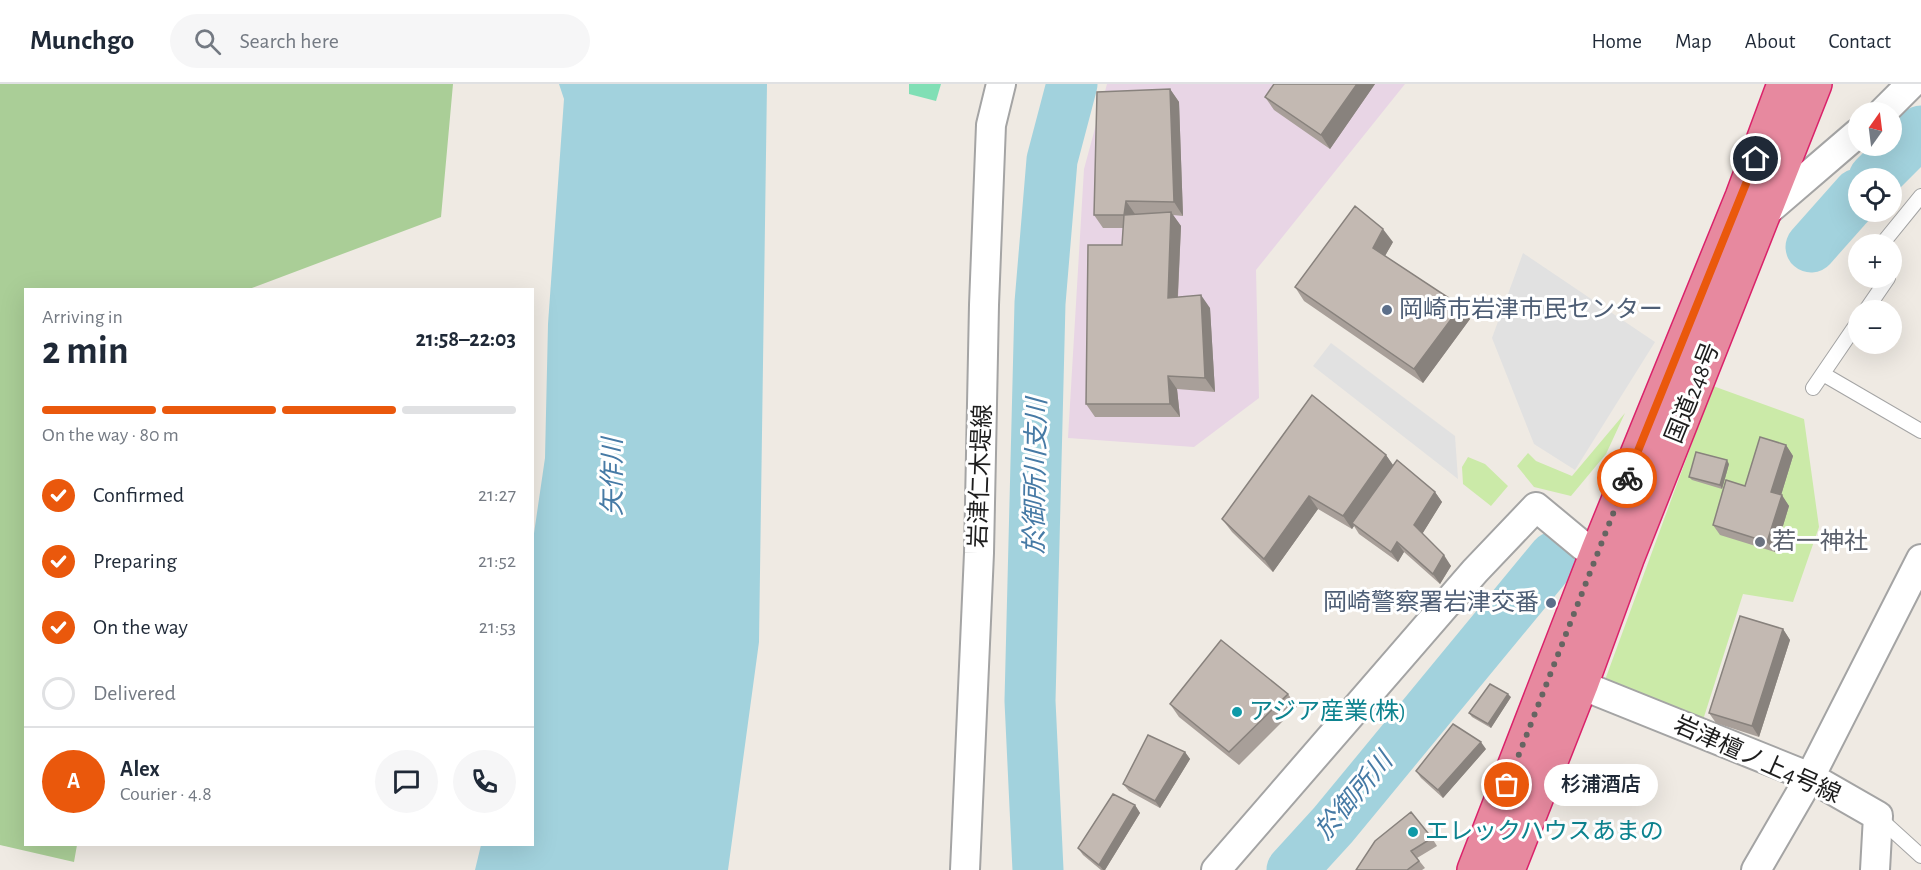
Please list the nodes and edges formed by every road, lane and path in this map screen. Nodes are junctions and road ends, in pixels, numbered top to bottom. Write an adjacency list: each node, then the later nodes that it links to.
1 (1001, 84): 20 (street, 岩津仁木堤線)
2 (1784, 84): 14 (highway, 国道248号)
3 (1815, 84): 8 (highway, 国道248号)
4 (1911, 84): 5 (street)
5 (1893, 102)
6 (1848, 142): 8 (street)
7 (1920, 198): 9 (lane)
8 (1766, 212): 14 (highway, 国道248号)
9 (1890, 234)
10 (1848, 337): 11 (lane)
11 (1823, 374): 12 (lane); 13 (lane)
12 (1813, 388)
13 (1921, 431)
14 (1612, 554): 16 (highway, 国道248号); 21 (street); 22 (highway, 国道248号)
15 (1921, 559): 17 (street)
16 (1581, 685): 17 (street, 岩津檀ノ上4号線); 23 (highway, 国道248号)
17 (1810, 777): 18 (street, 岩津檀ノ上4号線); 24 (street)
18 (1878, 816): 19 (lane, 岩津檀ノ上4号線); 25 (street)
19 (1921, 856)
20 (965, 870)
21 (1216, 870)
22 (1474, 870)
23 (1508, 870)
24 (1756, 870)
25 (1875, 870)

